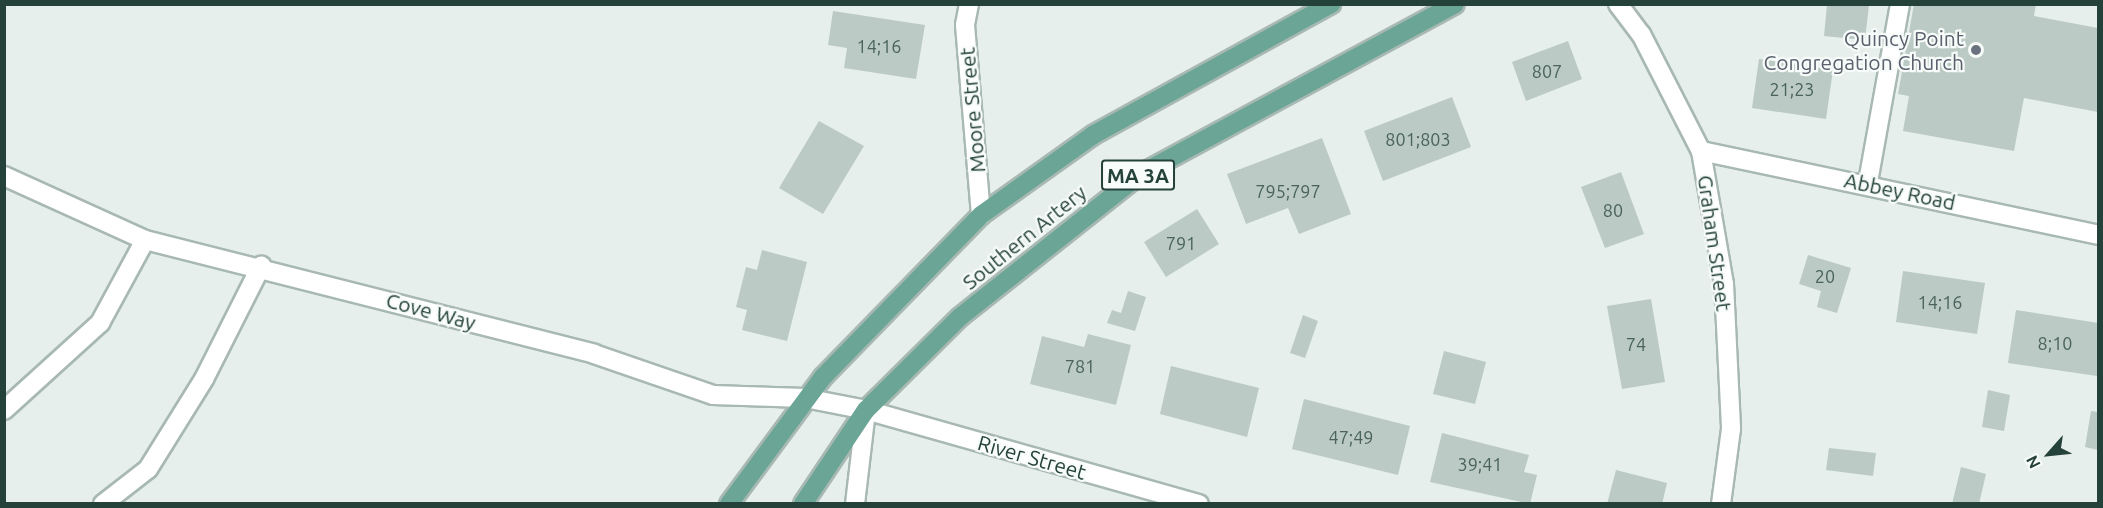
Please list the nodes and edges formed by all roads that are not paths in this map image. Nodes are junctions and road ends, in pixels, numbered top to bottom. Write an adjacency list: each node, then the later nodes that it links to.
1 (969, 4): 9 (street, Moore Street)
2 (1331, 4): 9 (main road, Southern Artery / MA 3A)
3 (1455, 4): 15 (main road, Southern Artery / MA 3A)
4 (1618, 4): 6 (street, Graham Street)
5 (1900, 4): 8 (street)
6 (1701, 151): 8 (street, Abbey Road); 21 (street, Graham Street)
7 (4, 176): 11 (street, Cove Way)
8 (1868, 183): 10 (street, Abbey Road)
9 (981, 215): 13 (main road, Southern Artery / MA 3A)
10 (2098, 235)
11 (145, 240): 12 (street, Cove Way); 14 (street)
12 (261, 266): 13 (street, Cove Way); 16 (street)
13 (805, 398): 15 (street, Cove Way); 17 (main road, Southern Artery / MA 3A)
14 (4, 410)
15 (866, 410): 18 (main road, Southern Artery / MA 3A); 19 (street); 20 (street, River Street)
16 (103, 504)
17 (729, 504)
18 (803, 504)
19 (855, 504)
20 (1198, 504)
21 (1721, 504)

